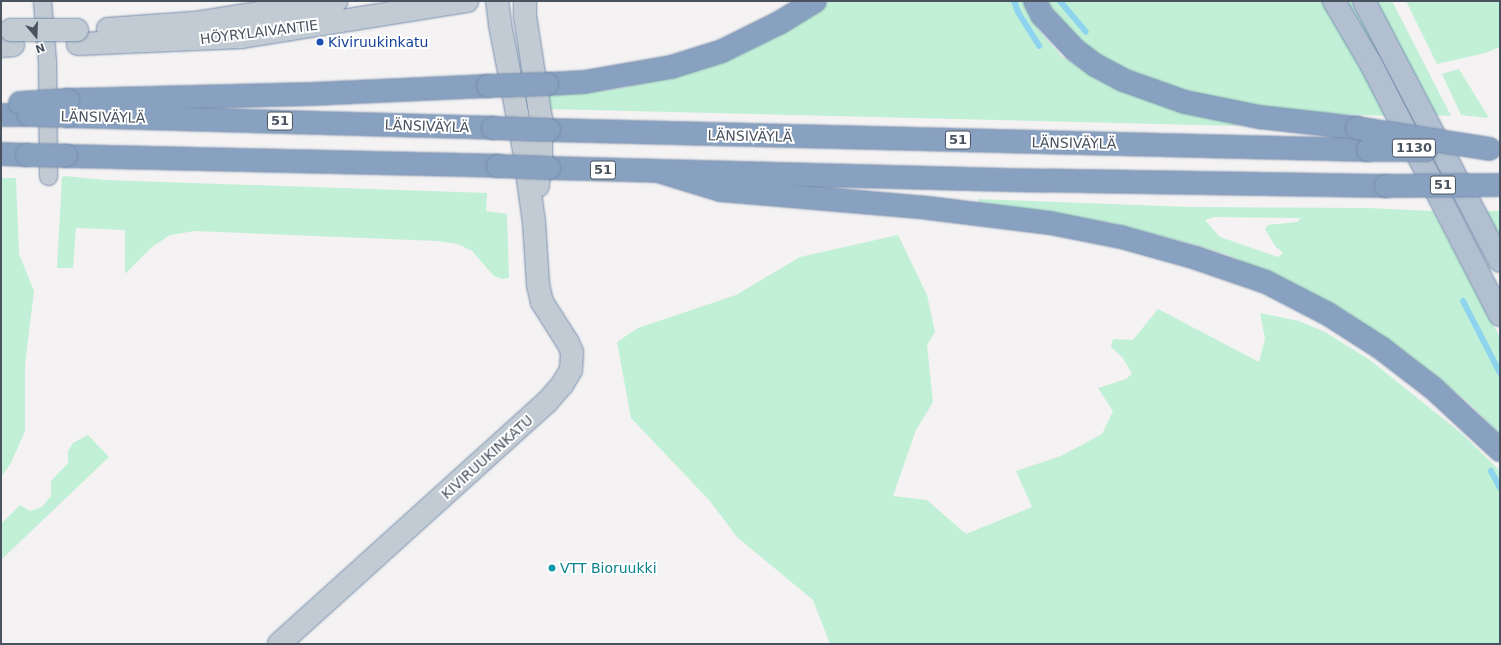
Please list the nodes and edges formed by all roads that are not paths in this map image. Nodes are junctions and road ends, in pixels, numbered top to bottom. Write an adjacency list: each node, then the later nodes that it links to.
1 (42, 1): 17 (street)
2 (336, 1): 10 (street, HÖYRYLAIVANTIE)
3 (467, 1): 10 (street, HÖYRYLAIVANTIE)
4 (497, 1): 19 (street, KIVIRUUKINKATU)
5 (525, 1): 19 (street, KIVIRUUKINKATU)
6 (815, 1): 12 (highway, bridge)
7 (1035, 1): 14 (highway, bridge)
8 (1334, 1): 21 (main road, 1130)
9 (1364, 1): 20 (main road, 1130)
10 (78, 37): 11 (street, HÖYRYLAIVANTIE, bridge)
11 (7, 38)
12 (68, 108): 13 (highway, LÄNSIVÄYLÄ / 51, bridge); 14 (highway, LÄNSIVÄYLÄ / 51, bridge)
13 (11, 110)
14 (1495, 149)
15 (1, 154): 16 (highway, 51, bridge)
16 (658, 172): 18 (highway, 51, bridge); 22 (highway)
17 (48, 176)
18 (1500, 185)
19 (534, 222): 23 (street, KIVIRUUKINKATU)
20 (1500, 261)
21 (1500, 315)
22 (1500, 450)
23 (279, 644)

